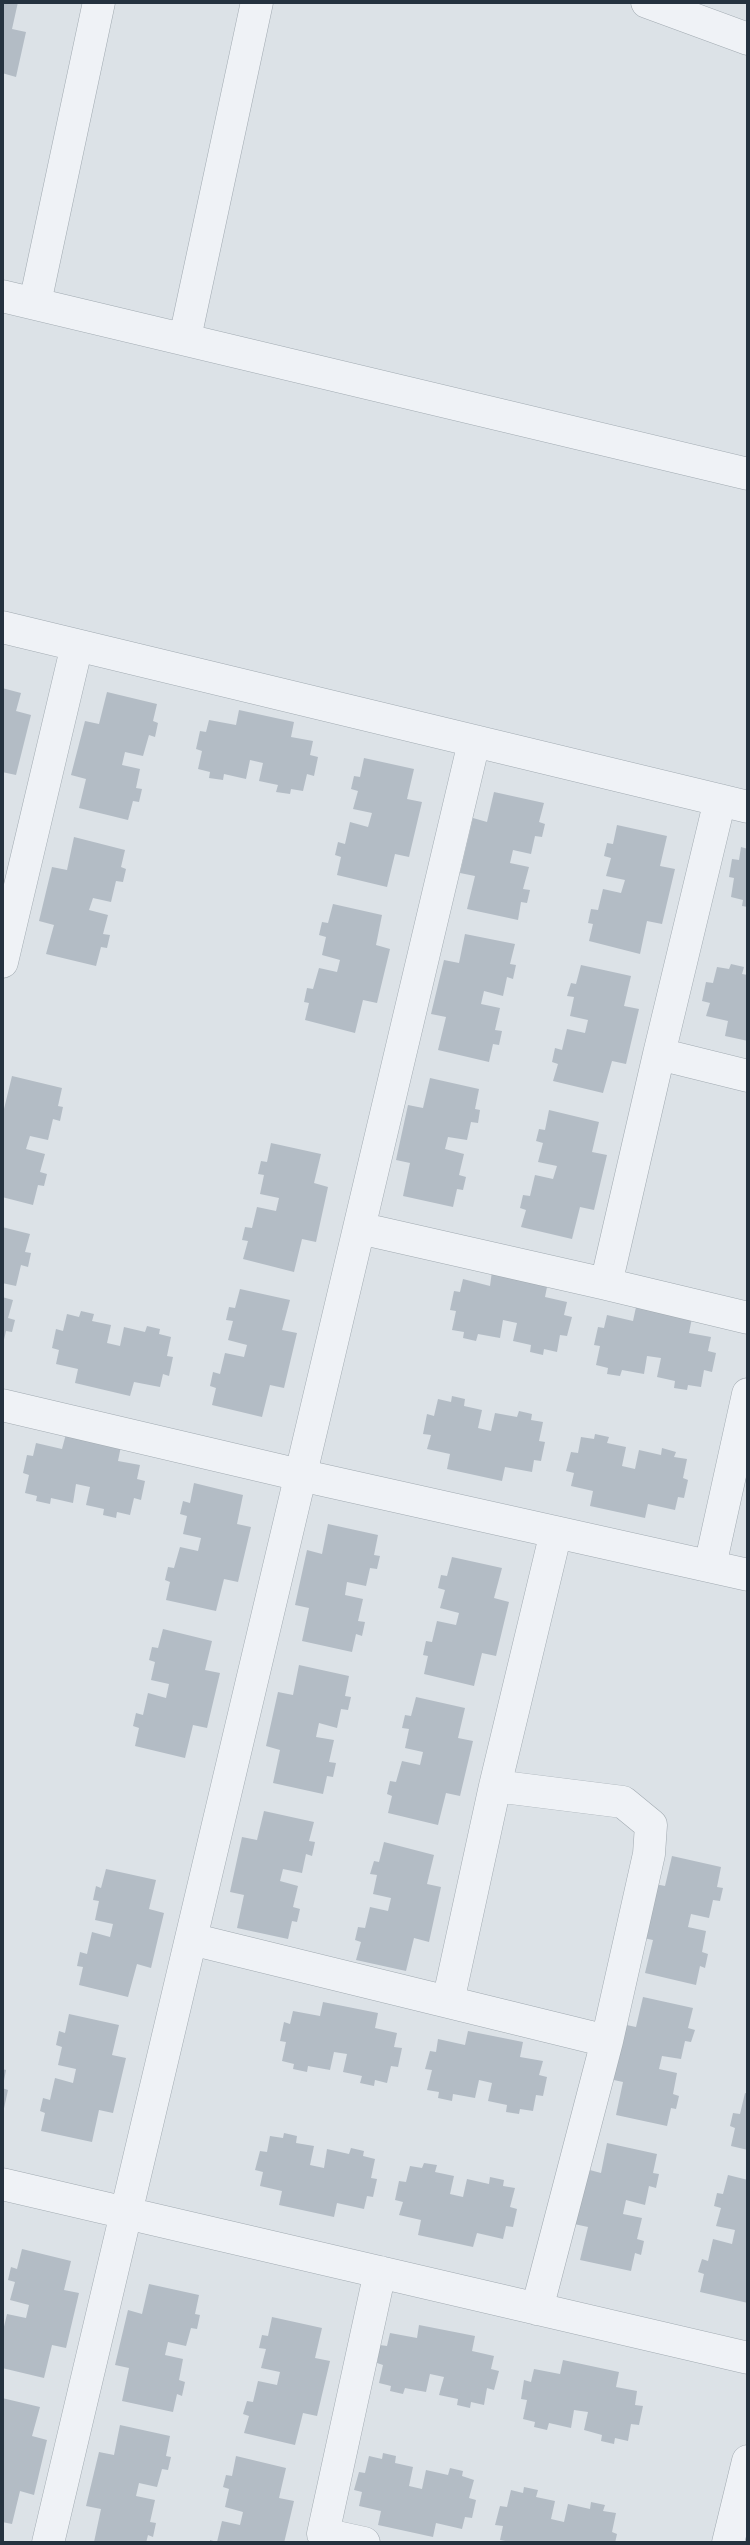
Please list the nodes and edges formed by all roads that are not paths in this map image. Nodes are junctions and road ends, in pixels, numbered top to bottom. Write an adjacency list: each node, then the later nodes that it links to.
1 (99, 2): 6 (street)
2 (257, 2): 7 (street)
3 (647, 2): 4 (street)
4 (748, 40)
5 (2, 296): 6 (street)
6 (35, 303): 7 (street)
7 (185, 338): 8 (street)
8 (748, 474)
9 (2, 627): 10 (street)
10 (77, 645): 11 (street); 13 (street)
11 (474, 742): 12 (street); 16 (street)
12 (734, 804): 14 (street)
13 (2, 962)
14 (659, 1054): 15 (street); 17 (street)
15 (748, 1076)
16 (359, 1228): 17 (street); 21 (street)
17 (606, 1284): 18 (street)
18 (748, 1318)
19 (748, 1394): 23 (street)
20 (2, 1405): 21 (street)
21 (300, 1475): 22 (street); 26 (street)
22 (556, 1532): 23 (street); 25 (street)
23 (710, 1566): 24 (street)
24 (748, 1575)
25 (495, 1786): 27 (street); 28 (street)
26 (191, 1939): 27 (street); 30 (street)
27 (448, 2002): 28 (street)
28 (607, 2041): 32 (street)
29 (2, 2184): 30 (street)
30 (126, 2213): 31 (street); 36 (street)
31 (380, 2272): 32 (street); 35 (street)
32 (537, 2309): 33 (street)
33 (748, 2358)
34 (748, 2461): 38 (street)
35 (322, 2538): 37 (street)
36 (48, 2543)
37 (364, 2543)
38 (728, 2543)

